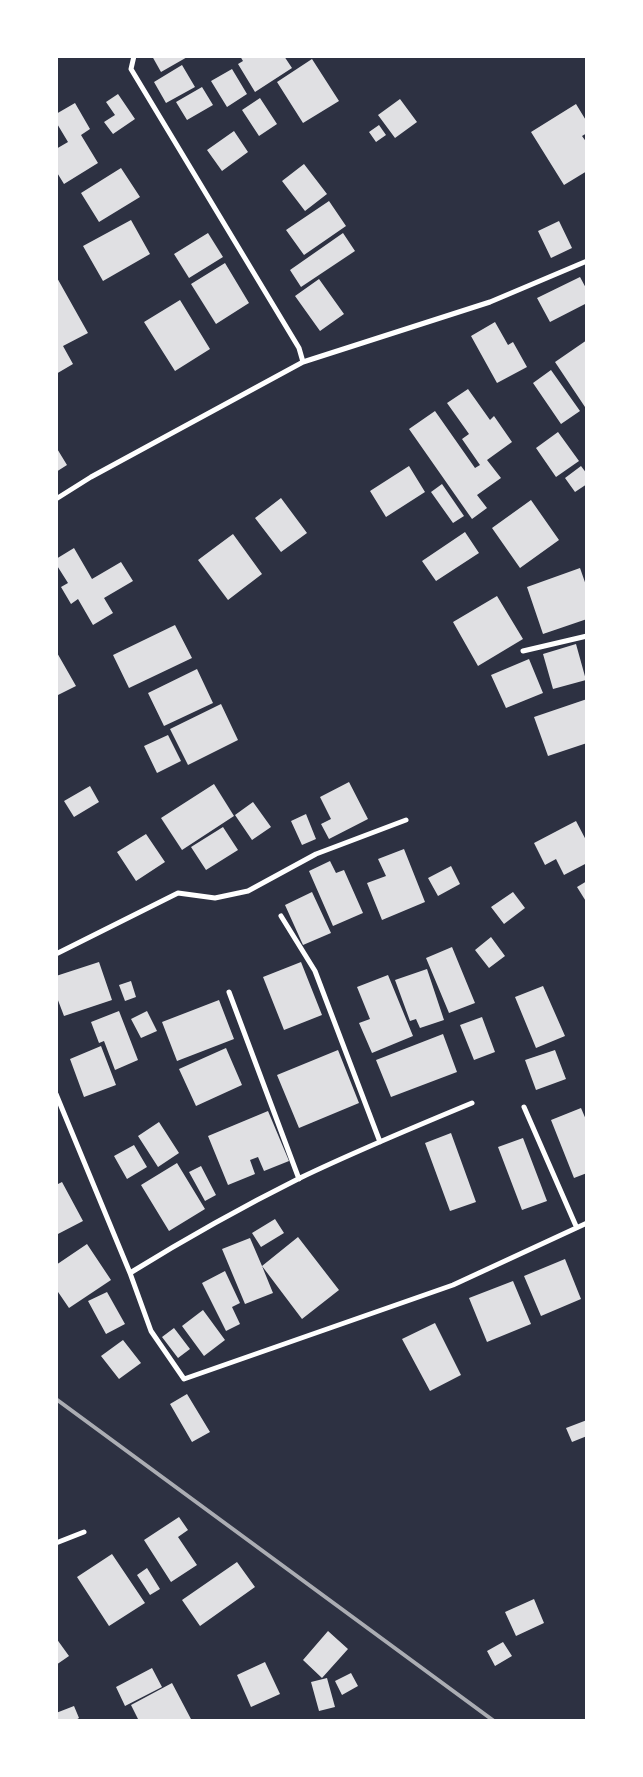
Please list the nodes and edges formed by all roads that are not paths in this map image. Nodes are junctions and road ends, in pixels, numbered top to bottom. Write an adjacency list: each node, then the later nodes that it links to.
1 (134, 56): 3 (street)
2 (587, 261): 3 (street)
3 (303, 362): 4 (street)
4 (56, 499)
5 (587, 636): 6 (street)
6 (523, 651)
7 (406, 820): 9 (street)
8 (281, 916): 14 (street)
9 (56, 954)
10 (229, 992): 15 (street)
11 (56, 1094): 18 (street)
12 (472, 1103): 14 (street)
13 (524, 1106): 17 (street)
14 (380, 1142): 15 (street)
15 (299, 1179): 18 (street)
16 (587, 1222): 17 (street)
17 (576, 1226): 18 (street)
18 (130, 1274)
19 (84, 1532): 20 (street)
20 (56, 1543)

